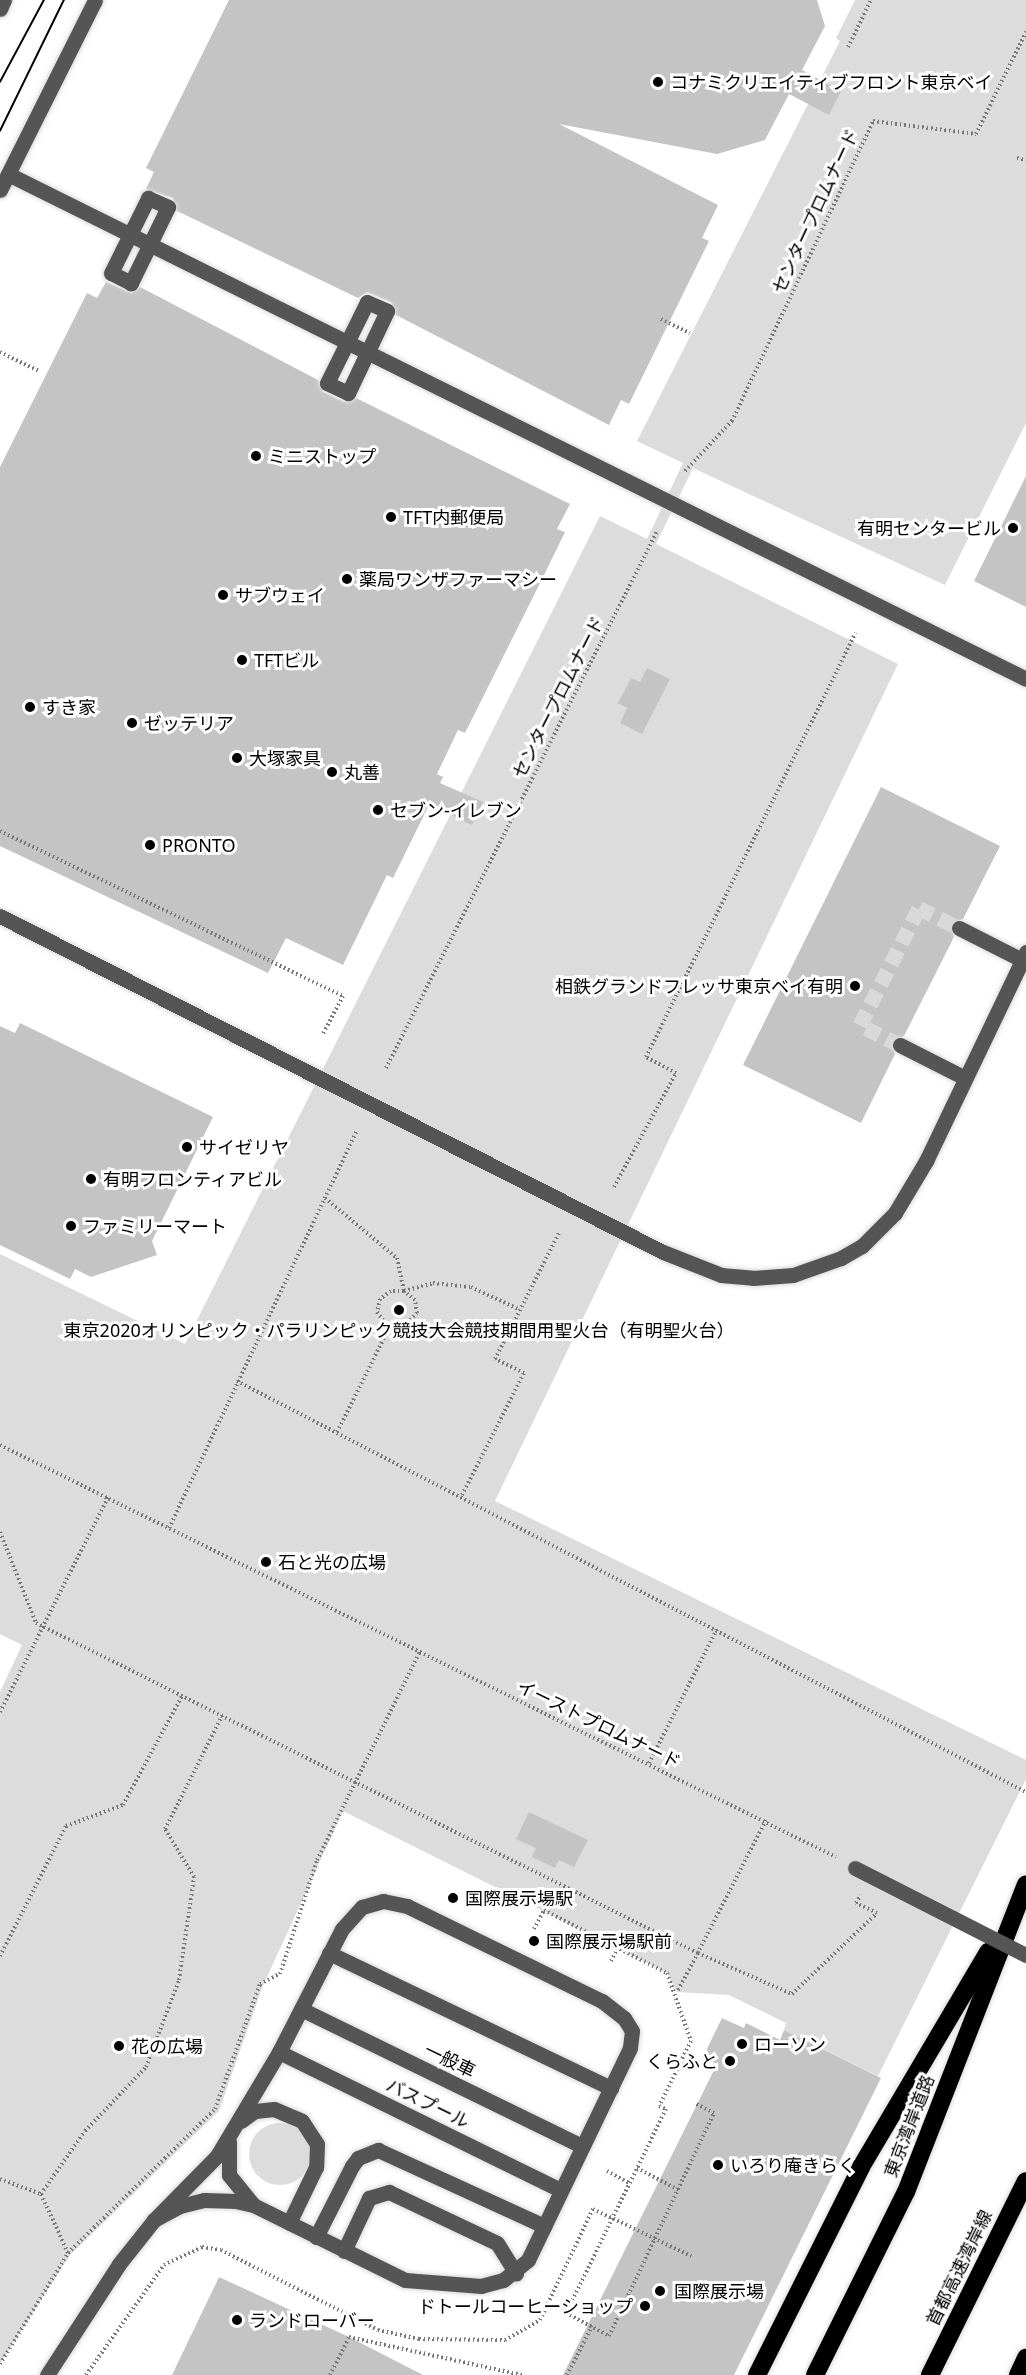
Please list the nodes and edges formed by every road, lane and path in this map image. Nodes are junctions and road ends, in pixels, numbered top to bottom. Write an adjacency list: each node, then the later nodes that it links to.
1 (4, 0): 4 (street)
2 (95, 0): 9 (street)
3 (872, 0): 6 (path)
4 (0, 9)
5 (1026, 32): 17 (path, センタープロムナード)
6 (848, 47)
7 (1017, 158): 8 (path)
8 (1026, 160)
9 (8, 174): 10 (street); 20 (street)
10 (0, 190)
11 (131, 283): 11 (street)
12 (661, 319): 13 (path)
13 (690, 333)
14 (0, 352): 15 (path)
15 (39, 371)
16 (348, 393): 16 (street)
17 (685, 471)
18 (657, 531): 27 (path, センタープロムナード)
19 (856, 633): 30 (path)
20 (1026, 679)
21 (0, 831): 25 (path)
22 (0, 916): 28 (street)
23 (959, 928): 24 (street)
24 (1024, 956): 28 (street)
25 (323, 1034)
26 (900, 1045): 28 (street)
27 (386, 1068)
28 (965, 1078)
29 (357, 1131): 31 (path)
30 (614, 1187)
31 (325, 1197): 33 (path); 36 (path)
32 (559, 1233): 34 (path)
33 (404, 1291): 34 (path); 35 (path); 35 (path)
34 (520, 1310): 39 (path)
35 (388, 1328): 37 (path)
36 (237, 1381): 37 (path); 41 (path)
37 (337, 1432): 39 (path)
38 (0, 1445): 40 (path)
39 (462, 1495): 44 (path)
40 (108, 1497): 41 (path, イーストプロムナード); 43 (path)
41 (169, 1528): 45 (path, イーストプロムナード)
42 (0, 1532): 43 (path)
43 (41, 1626): 46 (path); 47 (path)
44 (717, 1629): 49 (path); 51 (path)
45 (420, 1652): 49 (path, イーストプロムナード); 50 (path)
46 (182, 1696): 48 (path); 62 (path)
47 (0, 1712)
48 (222, 1716): 50 (path); 78 (path)
49 (649, 1763): 52 (path, イーストプロムナード)
50 (355, 1781): 60 (path); 88 (path)
51 (1026, 1792)
52 (766, 1820): 53 (path, イーストプロムナード); 60 (path)
53 (855, 1868): 61 (street, bridge)
54 (1026, 1885): 56 (highway, 東京湾岸道路)
55 (856, 1903): 60 (path)
56 (1015, 1907): 99 (highway); 100 (highway, 東京湾岸道路)
57 (534, 1929): 58 (path)
58 (618, 1947): 63 (path); 64 (path)
59 (329, 1953): 65 (street); 67 (street); 67 (street)
60 (698, 1953): 64 (path)
61 (1026, 1954)
62 (0, 1956)
63 (611, 1961)
64 (677, 1992): 71 (path)
65 (301, 2009): 66 (street); 70 (street, 一般車)
66 (279, 2052): 69 (street); 76 (street, バスプール)
67 (611, 2088): 70 (street)
68 (696, 2104): 77 (path)
69 (234, 2128): 79 (street); 81 (street); 82 (street)
70 (582, 2146): 76 (street)
71 (637, 2168): 75 (path); 77 (path)
72 (608, 2171): 75 (path)
73 (0, 2179): 78 (path)
74 (1026, 2181): 84 (highway, 首都高速湾岸線)
75 (629, 2183): 80 (path)
76 (561, 2190): 83 (street)
77 (679, 2190): 86 (path)
78 (41, 2194): 88 (path)
79 (253, 2205): 81 (street); 82 (street)
80 (612, 2218): 86 (path); 91 (path); 95 (path)
81 (154, 2220): 94 (street)
82 (289, 2223): 85 (street)
83 (544, 2226): 85 (street); 90 (street)
84 (1003, 2226): 101 (highway); 102 (highway, 首都高速湾岸線)
85 (316, 2237): 87 (street)
86 (655, 2240): 89 (path); 91 (path)
87 (344, 2251): 90 (street); 90 (street)
88 (68, 2253): 93 (path)
89 (691, 2256)
90 (516, 2273)
91 (592, 2326): 98 (path)
92 (1026, 2358): 103 (highway)
93 (0, 2364)
94 (47, 2375)
95 (86, 2375)
96 (330, 2375): 97 (path)
97 (522, 2375)
98 (567, 2375)
99 (757, 2375)
100 (815, 2375)
101 (922, 2375)
102 (930, 2375)
103 (1018, 2375)

